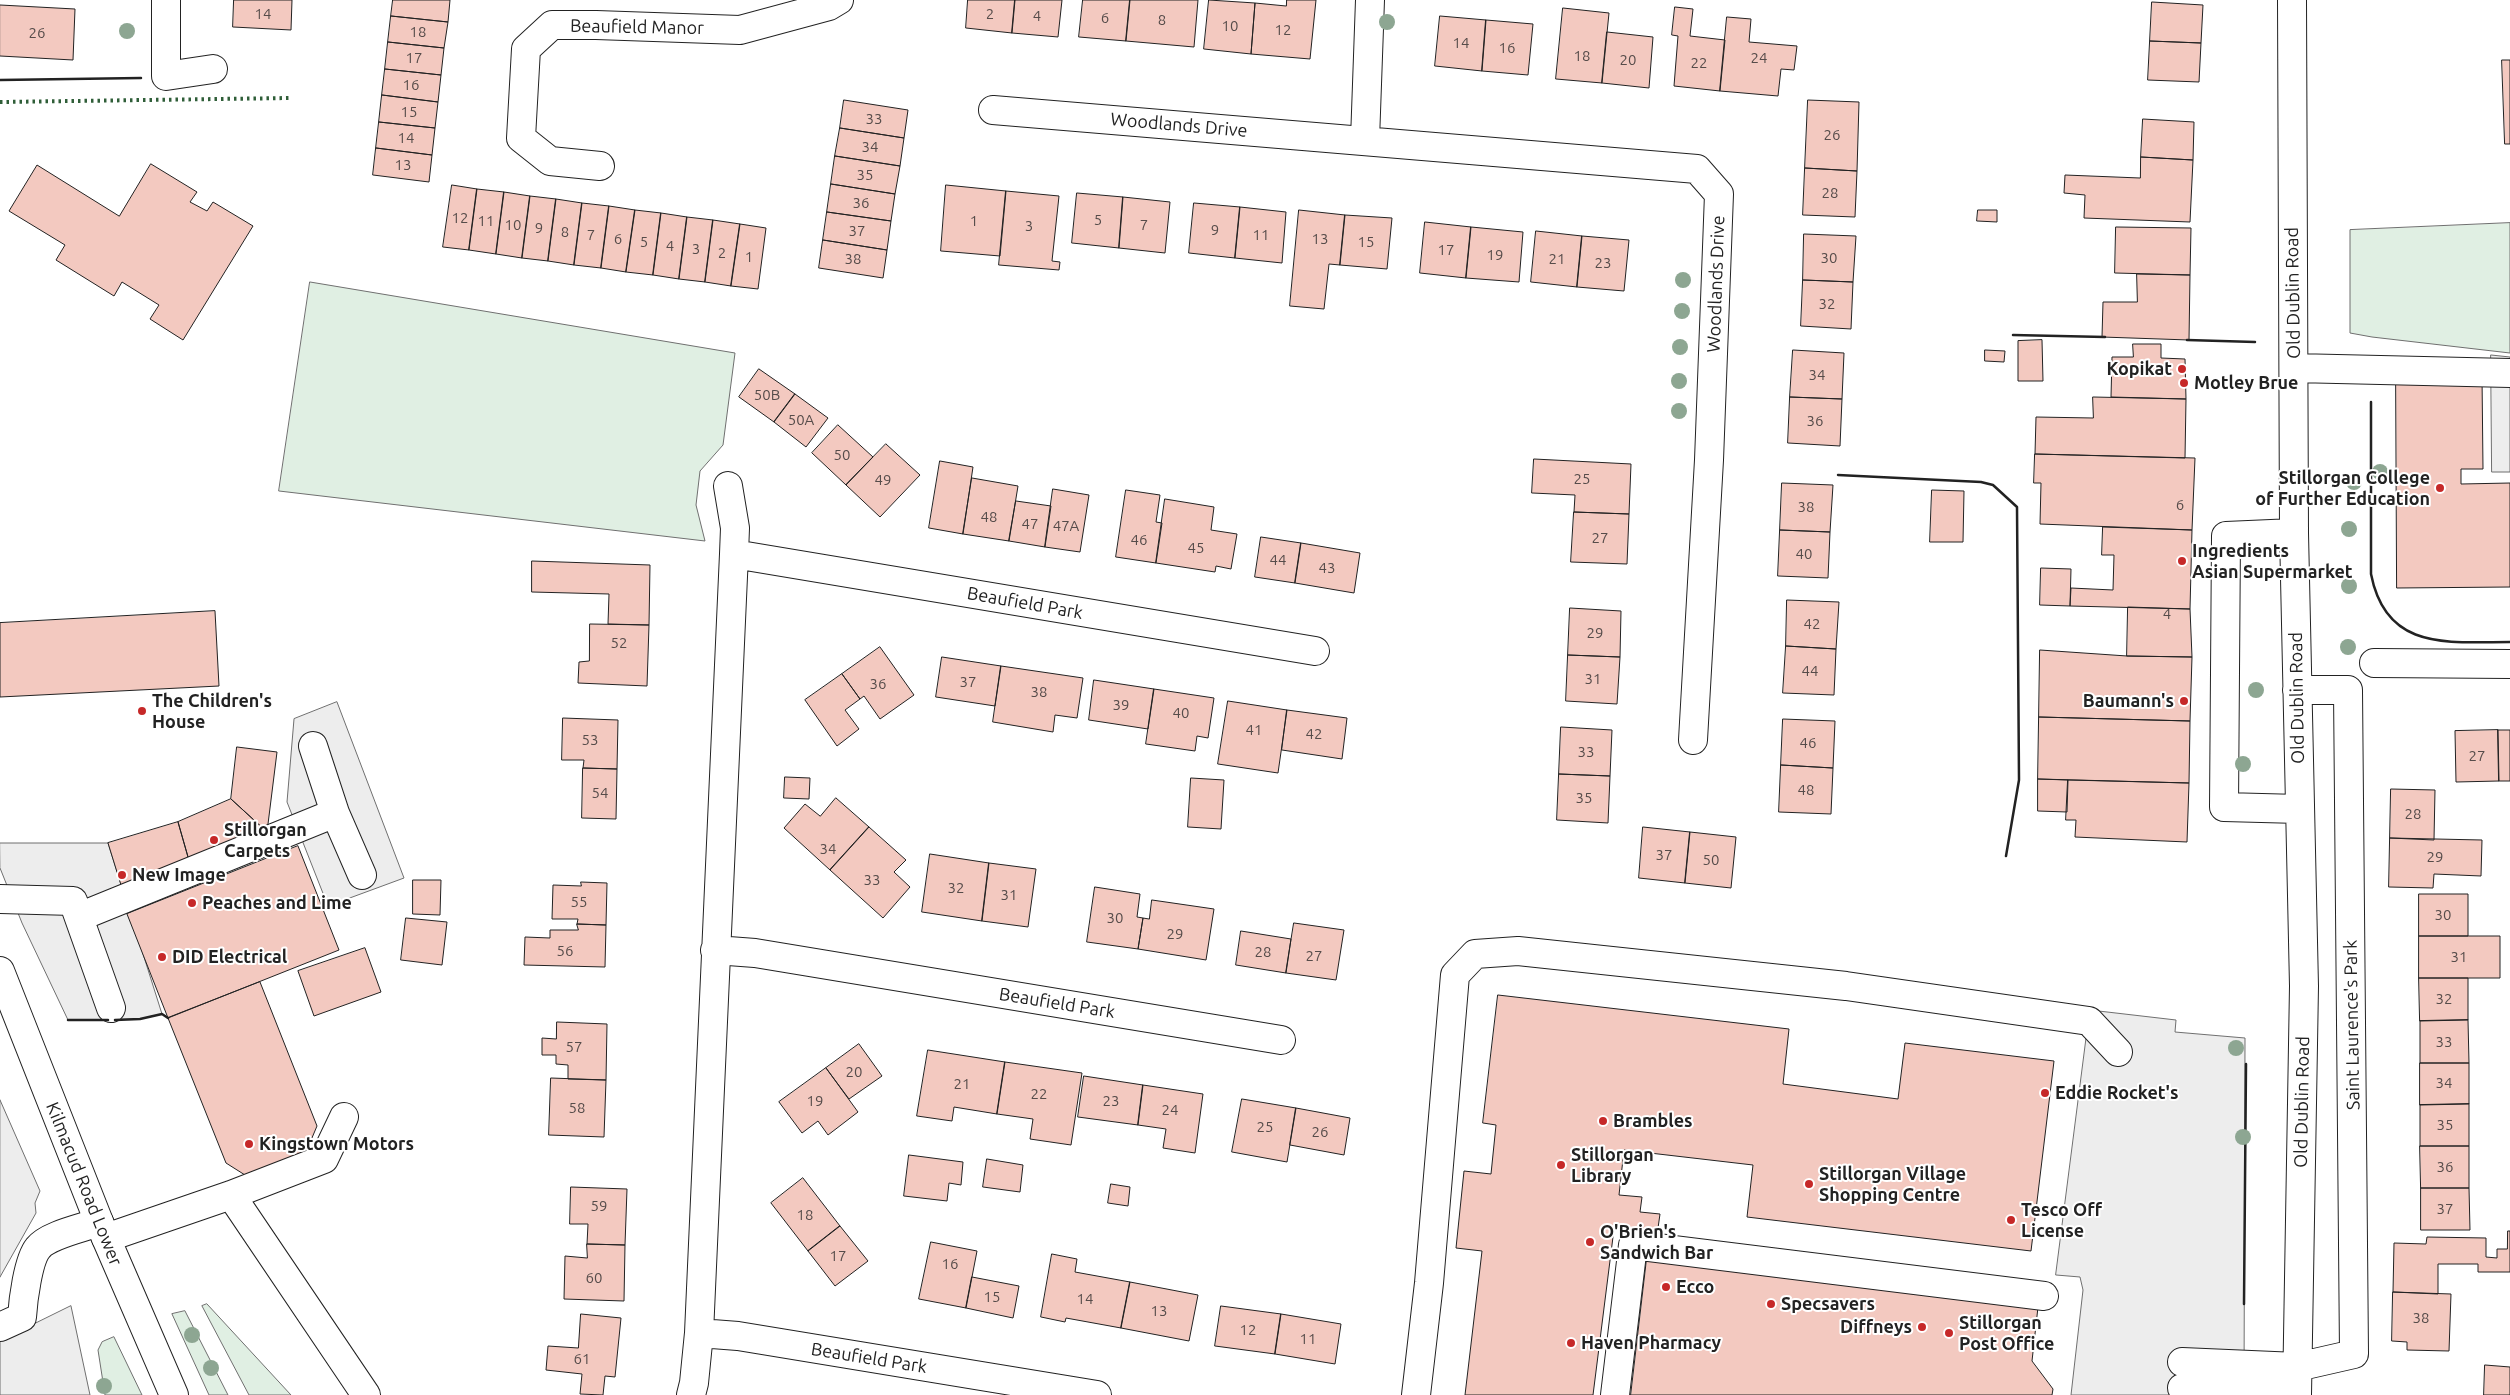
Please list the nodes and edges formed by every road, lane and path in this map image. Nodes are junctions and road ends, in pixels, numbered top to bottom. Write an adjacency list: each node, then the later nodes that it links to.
1 (166, 0): 5 (street)
2 (839, 0): 8 (street, Beaufield Manor)
3 (1370, 0): 7 (street)
4 (2292, 0): 9 (street, Old Dublin Road)
5 (212, 69)
6 (993, 110): 7 (street, Woodlands Drive)
7 (1365, 140): 18 (street, Woodlands Drive)
8 (600, 166)
9 (2294, 368): 10 (street); 12 (street, Old Dublin Road)
10 (2510, 373)
11 (728, 486): 13 (street)
12 (2294, 533): 17 (street, Old Dublin Road); 20 (street)
13 (734, 554): 14 (street, Beaufield Park); 25 (street)
14 (1315, 652)
15 (2374, 662): 16 (street)
16 (2510, 664)
17 (2297, 690): 20 (street, Old Dublin Road); 37 (street, Saint Laurence's Park)
18 (1693, 740)
19 (313, 746): 21 (street)
20 (2299, 809): 37 (street, Old Dublin Road)
21 (335, 813): 22 (street); 24 (street)
22 (362, 875)
23 (0, 899): 24 (street)
24 (79, 918): 27 (street)
25 (715, 950): 28 (street, Beaufield Park); 35 (street)
26 (0, 971): 32 (street, Kilmacud Road Lower)
27 (111, 1008)
28 (1281, 1040)
29 (2118, 1052): 42 (street)
30 (344, 1117): 31 (street)
31 (231, 1195): 32 (street); 39 (street)
32 (102, 1230): 34 (street); 38 (street, Kilmacud Road Lower)
33 (2044, 1296): 43 (street)
34 (11, 1322)
35 (700, 1333): 40 (street); 41 (street, Beaufield Park)
36 (2182, 1375): 37 (street)
37 (2297, 1384)
38 (174, 1395)
39 (366, 1395)
40 (691, 1395)
41 (1097, 1395)
42 (1416, 1395)
43 (1615, 1395)

